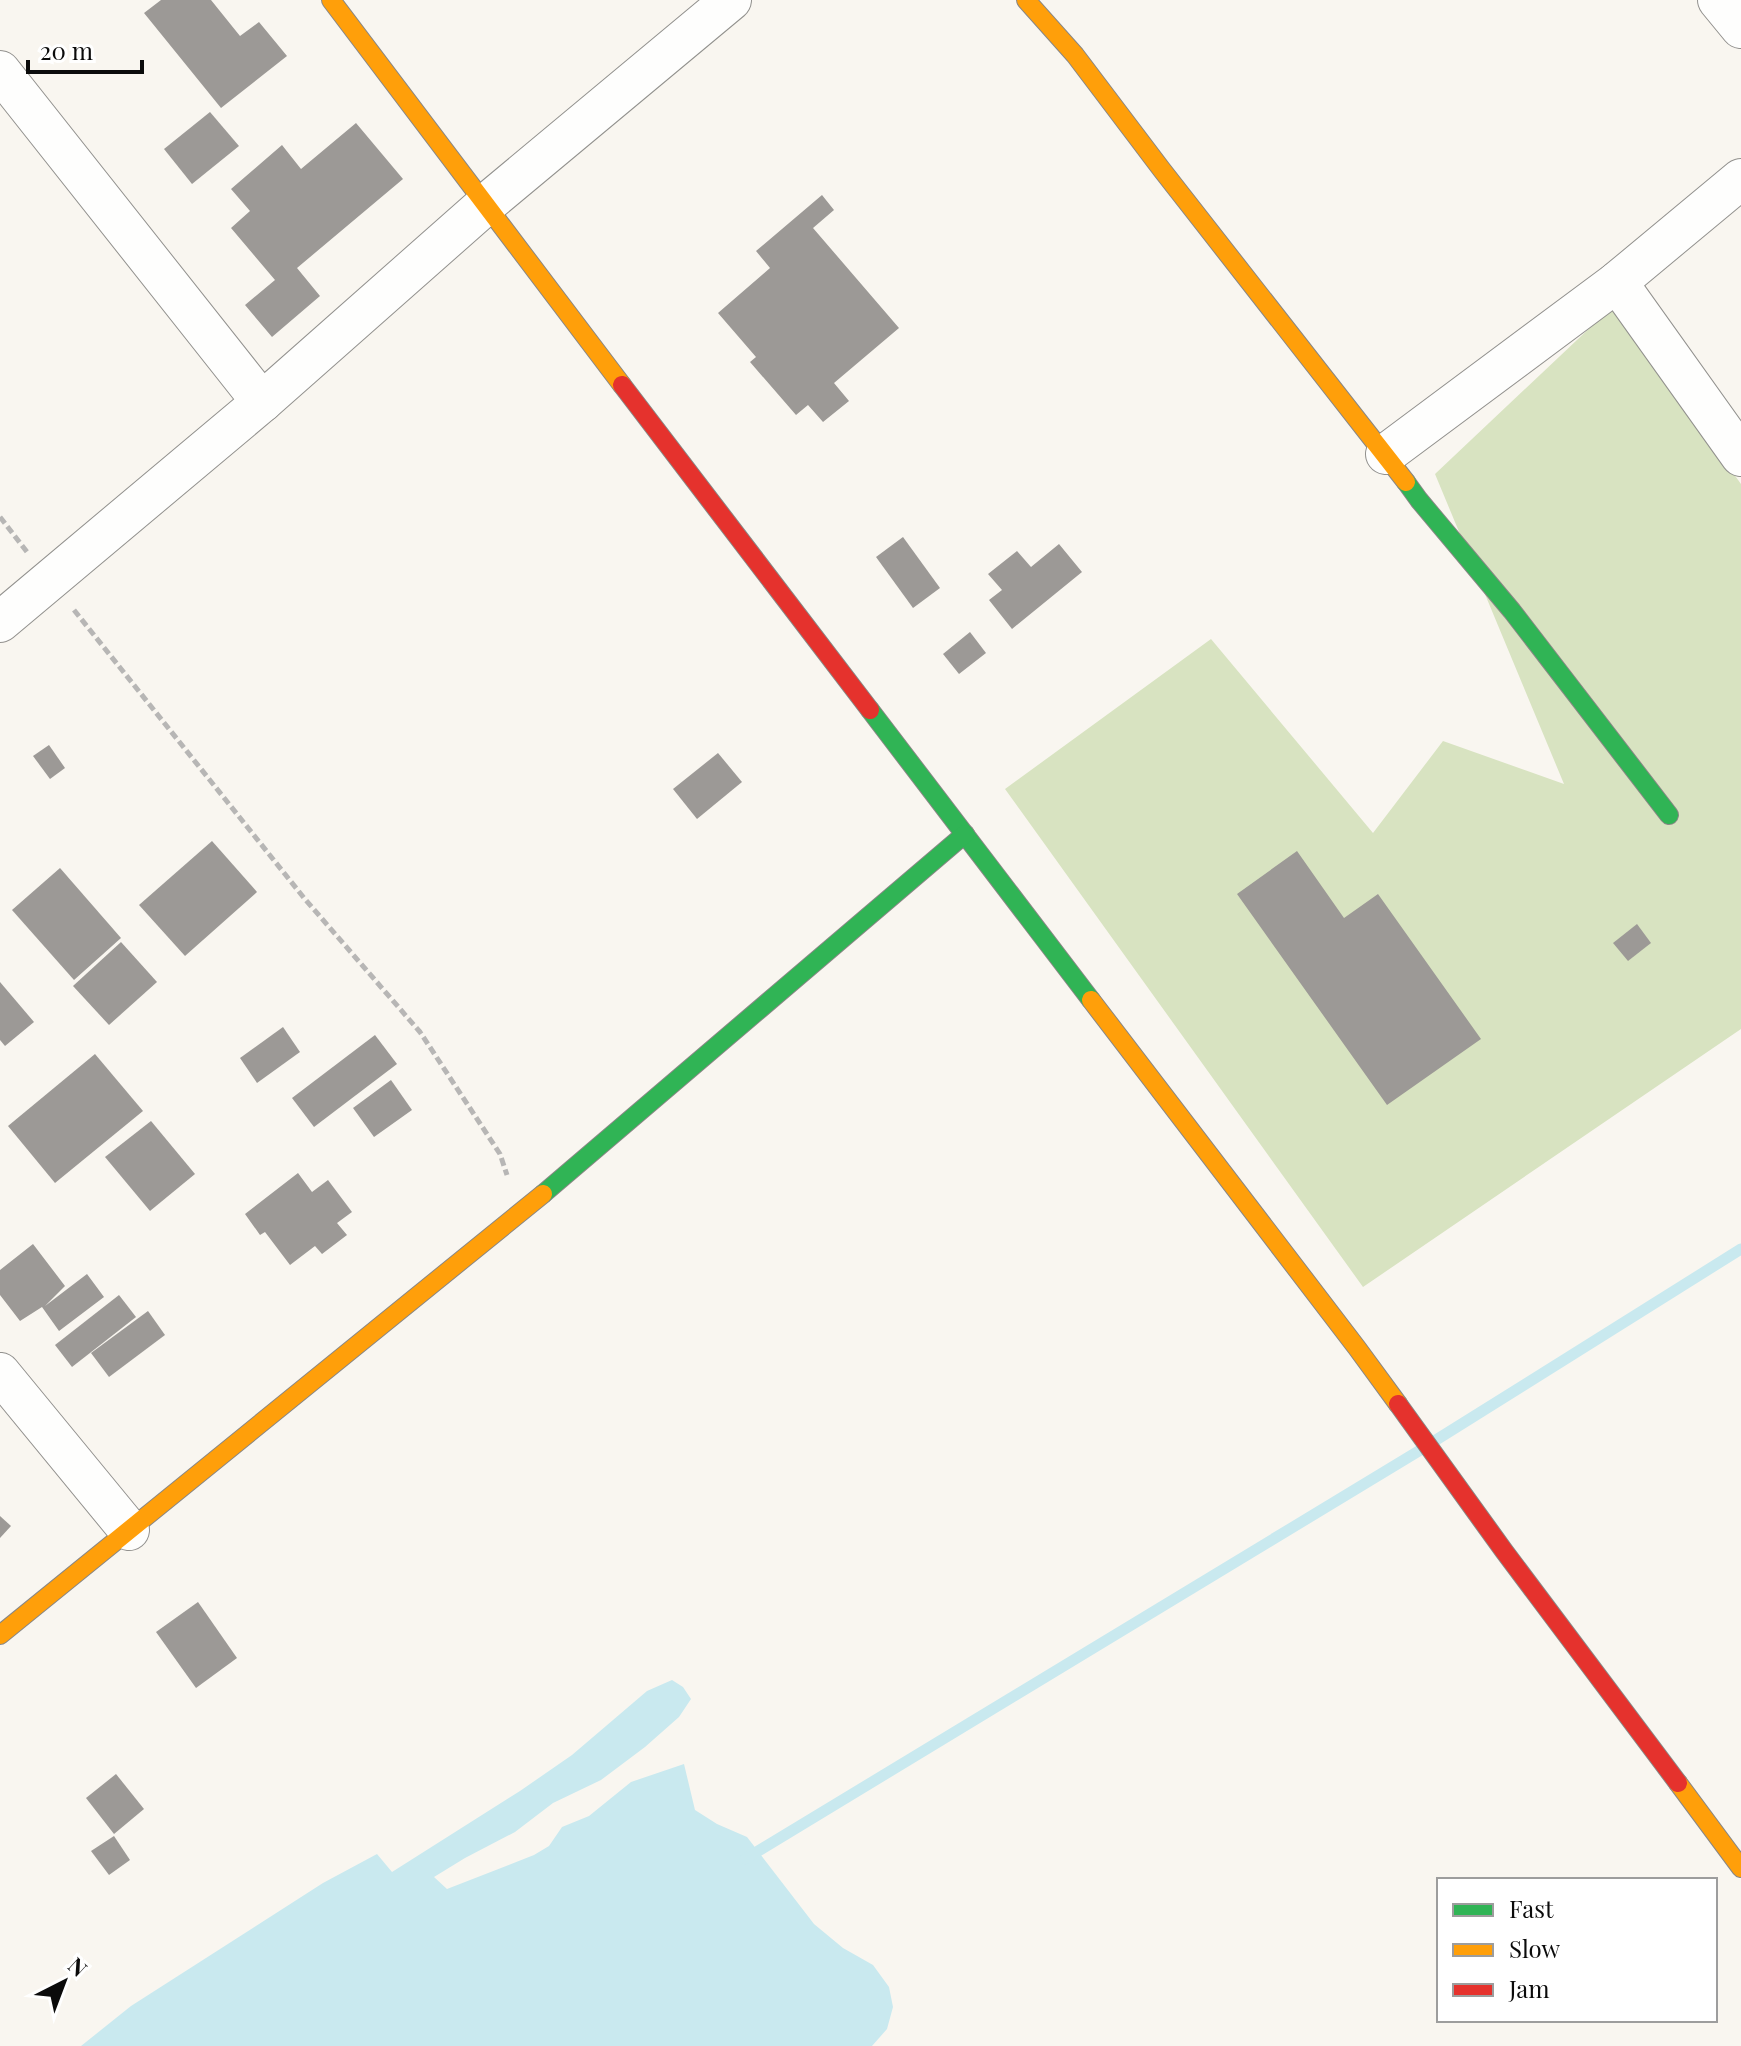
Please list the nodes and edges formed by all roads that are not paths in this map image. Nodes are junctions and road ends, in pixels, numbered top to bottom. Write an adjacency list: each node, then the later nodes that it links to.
1 (331, 0): 8 (street)
2 (731, 0): 8 (street)
3 (1026, 0): 11 (street)
4 (1718, 0): 5 (street)
5 (1741, 28)
6 (0, 71): 10 (street)
7 (1741, 179): 9 (street)
8 (485, 205): 10 (street); 15 (street)
9 (1617, 282): 11 (street); 12 (street)
10 (262, 402): 13 (street)
11 (1386, 454): 14 (street)
12 (1741, 456)
13 (0, 622)
14 (1669, 815)
15 (965, 834): 17 (street); 19 (street)
16 (0, 1373): 17 (street)
17 (129, 1530): 18 (street)
18 (0, 1635)
19 (1741, 1868)

